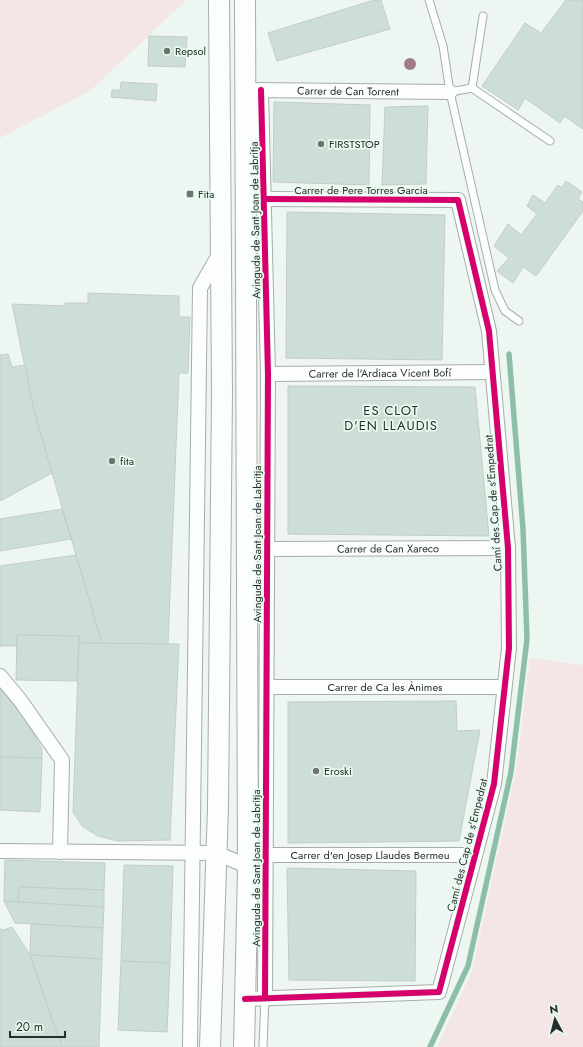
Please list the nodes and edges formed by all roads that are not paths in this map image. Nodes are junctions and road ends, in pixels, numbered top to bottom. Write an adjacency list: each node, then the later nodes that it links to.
1 (220, 0): 11 (main road)
2 (245, 0): 6 (main road, Avinguda de Sant Joan de Labritja)
3 (429, 0): 7 (lane)
4 (483, 16): 5 (lane)
5 (472, 88): 7 (lane); 8 (lane)
6 (254, 90): 7 (street, Carrer de Can Torrent); 9 (street, Avinguda de Sant Joan de Labritja); 26 (main road, Avinguda de Sant Joan de Labritja)
7 (450, 92): 12 (lane)
8 (550, 141)
9 (265, 200): 10 (street, Carrer de Pere Torres Garcia); 14 (street, Avinguda de Sant Joan de Labritja)
10 (458, 200): 13 (street, Camí des Cap de s'Empedrat)
11 (221, 251): 22 (street); 23 (main road)
12 (519, 322)
13 (492, 372): 14 (street, Carrer de l'Ardiaca Vicent Bofí); 15 (street, Camí des Cap de s'Empedrat)
14 (268, 374): 16 (street, Avinguda de Sant Joan de Labritja)
15 (508, 548): 16 (street, Carrer de Can Xareco); 19 (street, Camí des Cap de s'Empedrat)
16 (267, 549): 18 (street, Avinguda de Sant Joan de Labritja)
17 (0, 676): 21 (street)
18 (267, 687): 19 (street, Carrer de Ca les Ànimes); 25 (street, Avinguda de Sant Joan de Labritja)
19 (504, 687): 24 (street, Camí des Cap de s'Empedrat)
20 (0, 851): 21 (street)
21 (60, 852): 22 (street)
22 (192, 853): 23 (street); 29 (street)
23 (216, 854): 26 (street); 30 (main road)
24 (475, 855): 25 (street, Carrer d'en Josep Llaudes Bermeu); 27 (street, Camí des Cap de s'Empedrat)
25 (266, 856): 27 (street, Avinguda de Sant Joan de Labritja)
26 (248, 870): 28 (main road, Avinguda de Sant Joan de Labritja)
27 (265, 998): 28 (street); 32 (lane, Avinguda de Sant Joan de Labritja)
28 (245, 999): 31 (main road, Avinguda de Sant Joan de Labritja)
29 (190, 1047)
30 (210, 1047)
31 (244, 1047)
32 (263, 1047)

